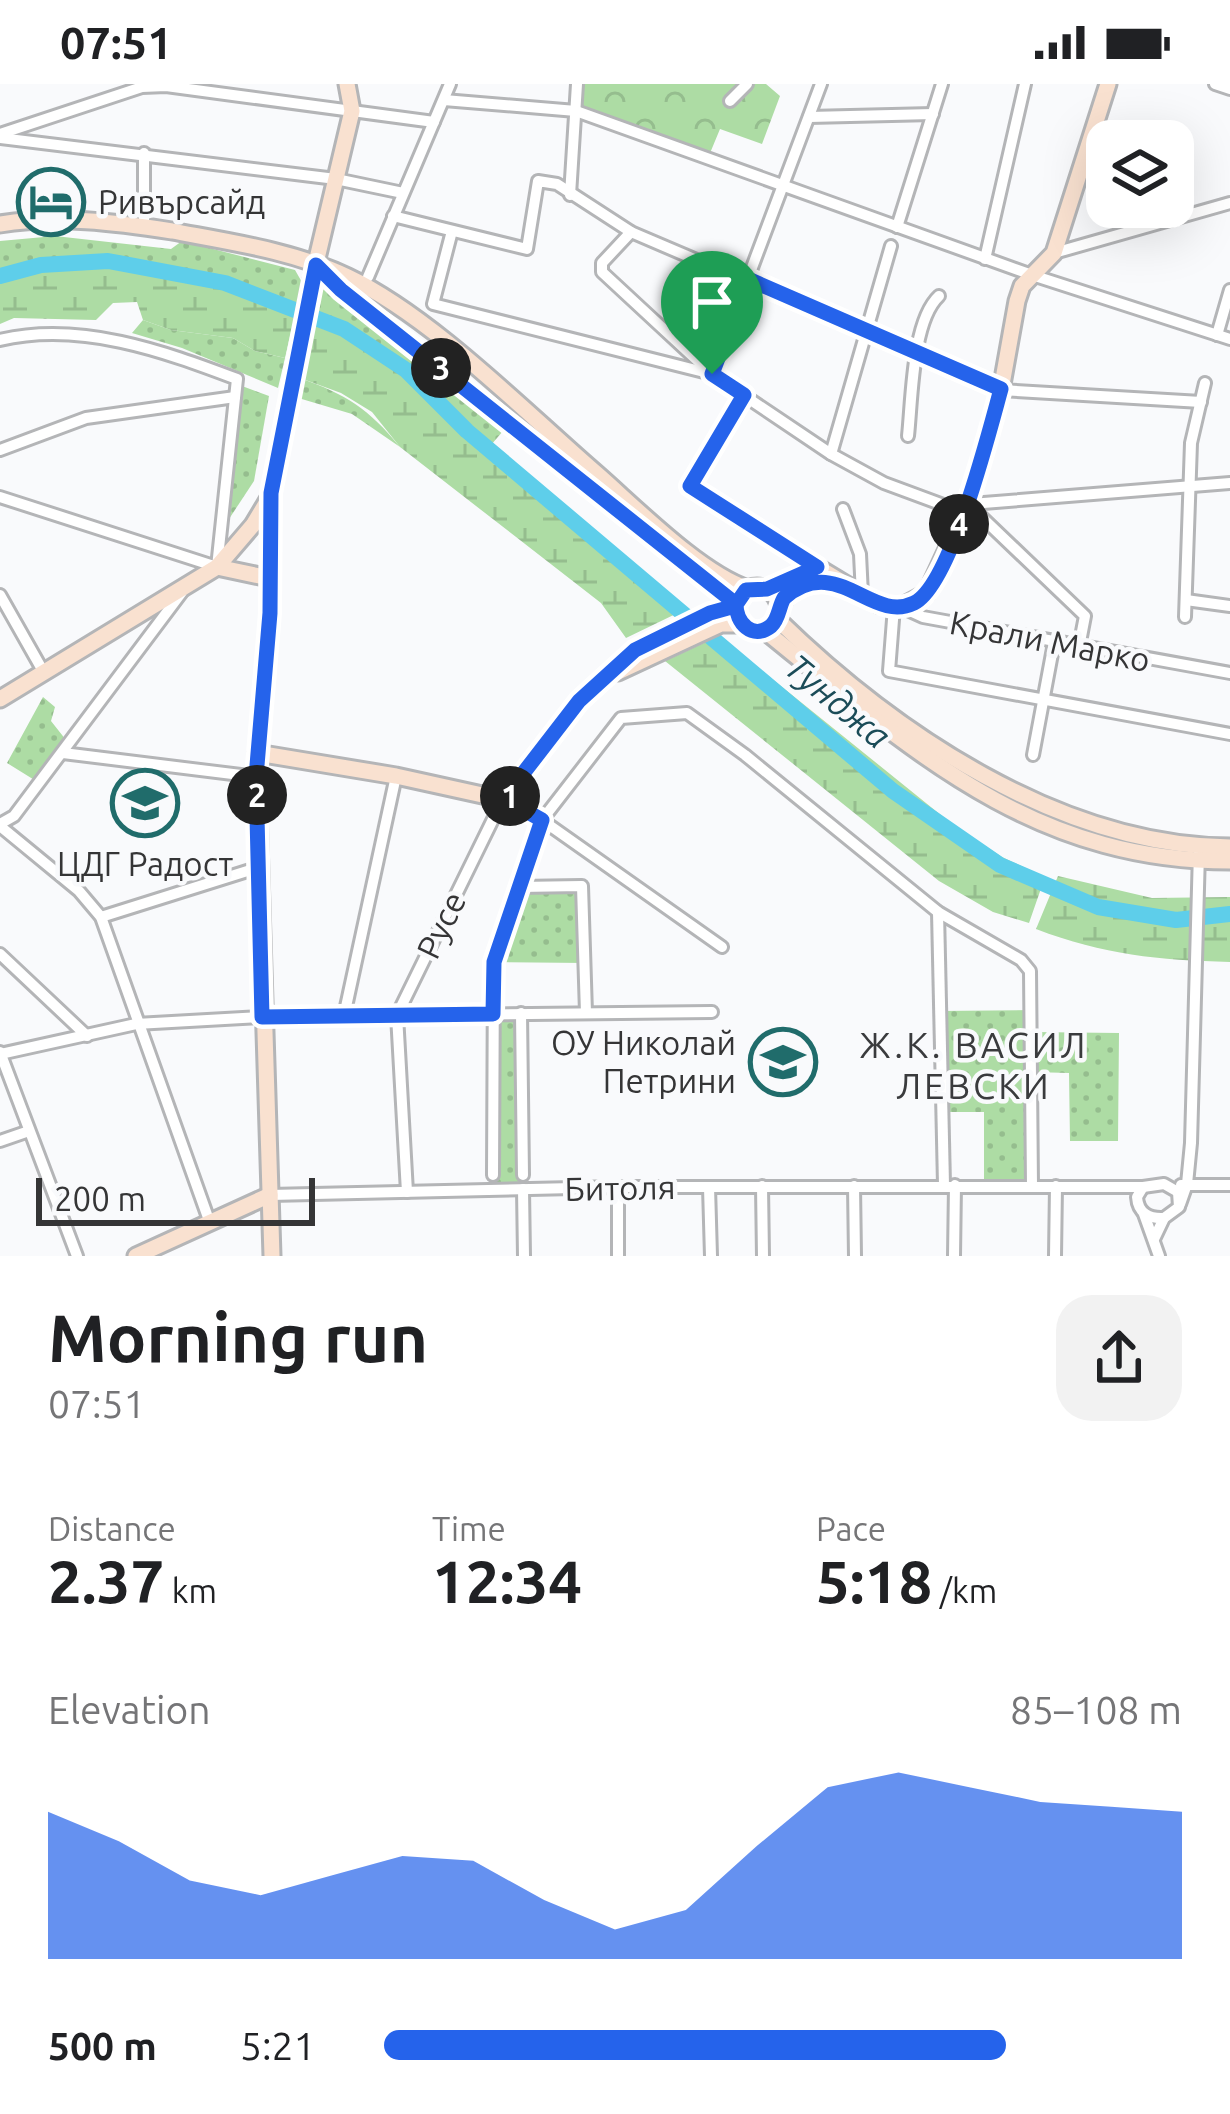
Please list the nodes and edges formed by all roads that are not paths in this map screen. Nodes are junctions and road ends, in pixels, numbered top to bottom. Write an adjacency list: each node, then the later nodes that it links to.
1 (347, 84): 15 (street)
2 (451, 84): 13 (street)
3 (577, 84): 16 (street)
4 (747, 84): 14 (street)
5 (821, 84): 18 (street)
6 (942, 84): 17 (street)
7 (1025, 84): 35 (street)
8 (1108, 84): 34 (street)
9 (1215, 84): 12 (street)
10 (166, 85): 11 (street); 15 (street)
11 (140, 86): 20 (street)
12 (1230, 89)
13 (444, 100): 16 (street); 19 (street)
14 (730, 101)
15 (352, 111): 19 (street); 22 (street)
16 (575, 111): 23 (street); 25 (street)
17 (933, 114): 18 (street); 30 (street)
18 (809, 117): 23 (street)
19 (434, 122): 24 (street)
20 (0, 136): 21 (street)
21 (144, 153): 22 (street); 29 (street)
22 (336, 179): 24 (street); 36 (street)
23 (783, 186): 30 (street); 39 (street)
24 (403, 194): 27 (street)
25 (570, 195): 31 (street); 32 (street)
26 (1230, 203): 34 (street)
27 (393, 216): 31 (street); 38 (street)
28 (0, 224): 29 (street)
29 (144, 226): 36 (street)
30 (897, 227): 35 (street)
31 (452, 230): 47 (street)
32 (631, 232): 39 (street); 47 (street)
33 (891, 246): 42 (street)
34 (1054, 253): 37 (street)
35 (985, 259): 37 (street)
36 (316, 265): 58 (street); 65 (street); 68 (street)
37 (1031, 275): 43 (street); 49 (street)
38 (368, 277)
39 (748, 279): 42 (street); 47 (street)
40 (1230, 290): 43 (street)
41 (939, 296): 45 (street)
42 (866, 331): 45 (street); 55 (street)
43 (1224, 337)
44 (4, 339): 46 (street); 51 (street)
45 (919, 352): 49 (street); 53 (street)
46 (0, 354)
47 (712, 374): 50 (street)
48 (1205, 383): 52 (street)
49 (1001, 389): 52 (street); 60 (street)
50 (744, 395): 55 (street); 63 (street, Крали Марко)
51 (236, 397): 54 (street); 62 (street)
52 (1201, 402): 57 (street)
53 (908, 436)
54 (0, 450)
55 (831, 454): 60 (street)
56 (1230, 483): 57 (street)
57 (1189, 487): 60 (street); 73 (street)
58 (271, 493): 62 (street); 64 (street)
59 (0, 496): 62 (street)
60 (968, 504): 76 (street); 82 (street)
61 (843, 509): 72 (street)
62 (217, 567): 64 (street); 67 (street)
63 (818, 568): 66 (street, Крали Марко); 69 (street); 70 (street)
64 (269, 578): 89 (street)
65 (710, 584): 74 (street); 77 (street)
66 (845, 585): 70 (street); 72 (street, Крали Марко)
67 (184, 589): 83 (street); 88 (street)
68 (748, 589): 69 (street); 74 (street)
69 (767, 589): 79 (street)
70 (792, 590): 79 (street)
71 (0, 595): 83 (street)
72 (862, 595): 76 (street, Крали Марко)
73 (1186, 600): 75 (street); 78 (street)
74 (736, 605): 77 (street); 80 (street)
75 (1230, 606)
76 (897, 607): 81 (street, Крали Марко); 86 (street)
77 (714, 616): 80 (street); 93 (street, Русе)
78 (1185, 617)
79 (773, 618): 80 (street); 97 (street)
80 (741, 623)
81 (1054, 643): 82 (street, Крали Марко); 86 (street)
82 (1079, 647): 84 (street, Крали Марко)
83 (43, 671): 85 (street)
84 (1230, 674)
85 (0, 699)
86 (1044, 700): 87 (street); 90 (street)
87 (1230, 734)
88 (63, 753): 92 (street); 95 (street)
89 (257, 753): 91 (street); 92 (street)
90 (1034, 755)
91 (396, 776): 93 (street); 110 (street)
92 (256, 777): 99 (street)
93 (503, 800): 94 (street); 109 (street, Русе)
94 (542, 820): 100 (street); 101 (street); 103 (street)
95 (0, 825): 102 (street)
96 (1230, 847): 97 (street)
97 (1199, 854): 98 (street); 119 (street)
98 (1230, 861)
99 (260, 867): 102 (street); 111 (street)
100 (519, 887): 107 (street); 108 (street)
101 (938, 912): 120 (street); 124 (street)
102 (101, 917): 112 (street)
103 (722, 947)
104 (0, 954): 113 (street)
105 (712, 1012): 107 (street)
106 (521, 1013): 107 (street); 108 (street); 118 (street)
107 (586, 1013)
108 (493, 1014): 109 (street); 117 (street)
109 (397, 1015): 110 (street); 132 (street, Русе)
110 (344, 1016): 111 (street)
111 (262, 1017): 112 (street); 133 (street)
112 (136, 1024): 113 (street); 137 (street)
113 (88, 1036): 114 (street)
114 (0, 1054): 115 (street)
115 (29, 1131): 116 (street); 139 (street)
116 (0, 1141)
117 (494, 1175)
118 (523, 1175)
119 (1187, 1184): 121 (street); 126 (street); 134 (street)
120 (949, 1185): 123 (street, Битоля); 124 (street, Битоля); 147 (street)
121 (1230, 1185)
122 (762, 1186): 123 (street, Битоля); 128 (street, Битоля); 145 (street)
123 (854, 1186): 146 (street)
124 (1032, 1186): 125 (street, Битоля)
125 (1056, 1186): 129 (street, Битоля); 148 (street)
126 (1172, 1186): 130 (street); 134 (street)
127 (618, 1187): 128 (street, Битоля); 131 (street, Битоля); 143 (street)
128 (709, 1187): 144 (street)
129 (1118, 1187): 130 (street, Битоля); 135 (street)
130 (1143, 1187): 135 (street)
131 (524, 1190): 132 (street, Битоля); 142 (street)
132 (407, 1192): 133 (street, Битоля)
133 (270, 1195): 137 (street, Битоля); 141 (street)
134 (1179, 1207): 136 (street)
135 (1141, 1208): 136 (street); 138 (street)
136 (1165, 1218): 138 (street)
137 (210, 1223): 140 (street, Битоля)
138 (1154, 1239): 149 (street)
139 (76, 1256)
140 (136, 1256)
141 (272, 1256)
142 (524, 1256)
143 (618, 1256)
144 (711, 1256)
145 (763, 1256)
146 (855, 1256)
147 (954, 1256)
148 (1055, 1256)
149 (1159, 1256)

